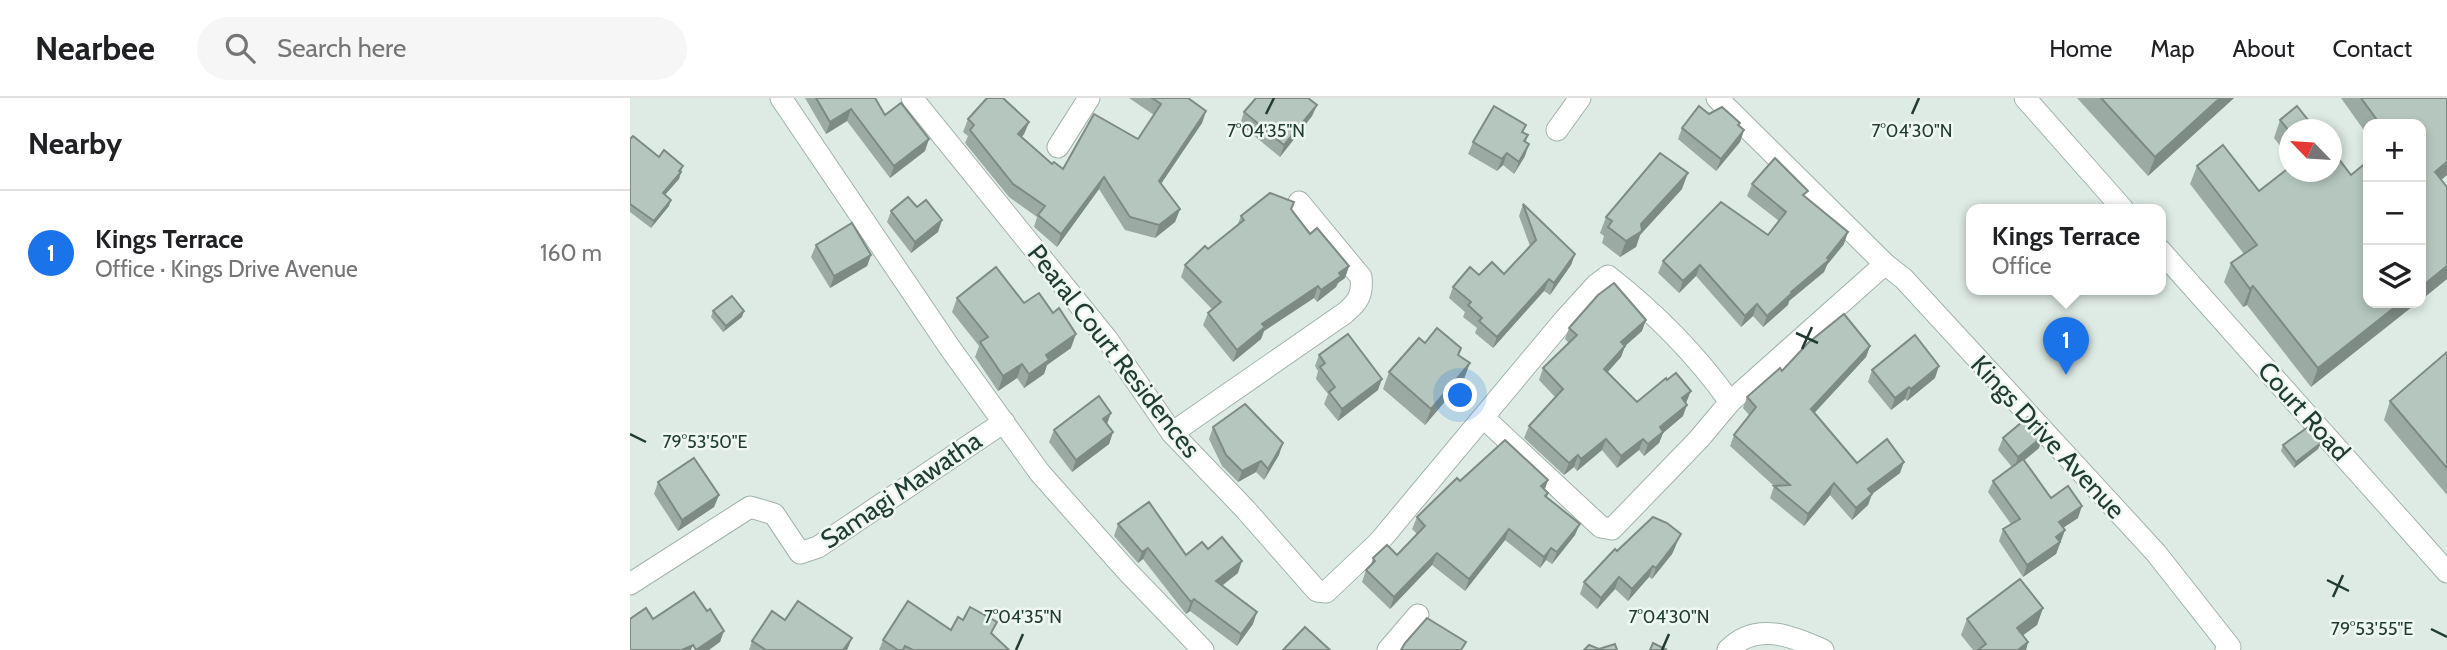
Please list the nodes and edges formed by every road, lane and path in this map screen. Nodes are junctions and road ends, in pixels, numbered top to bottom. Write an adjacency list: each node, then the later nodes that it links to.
1 (781, 98): 15 (street, Samagi Mawatha)
2 (912, 98): 16 (street, Pearal Court Residences)
3 (1089, 98): 8 (street)
4 (1580, 98): 7 (street)
5 (1717, 98): 12 (street, Kings Drive Avenue)
6 (2025, 98): 10 (street)
7 (1557, 130)
8 (1058, 147)
9 (1299, 201): 16 (street)
10 (2119, 204)
11 (2166, 256): 17 (street, Court Road)
12 (1885, 264): 13 (street); 20 (street, Kings Drive Avenue)
13 (1730, 402): 14 (street); 14 (street, Pearal Court Residences)
14 (1484, 418): 16 (street, Pearal Court Residences)
15 (1004, 422): 18 (street, Samagi Mawatha); 21 (street, Samagi Mawatha)
16 (1172, 433)
17 (2447, 572)
18 (630, 584)
19 (1418, 615): 22 (street)
20 (2230, 649)
21 (1203, 650)
22 (1388, 650)
23 (1728, 650): 24 (street)
24 (1823, 650)

